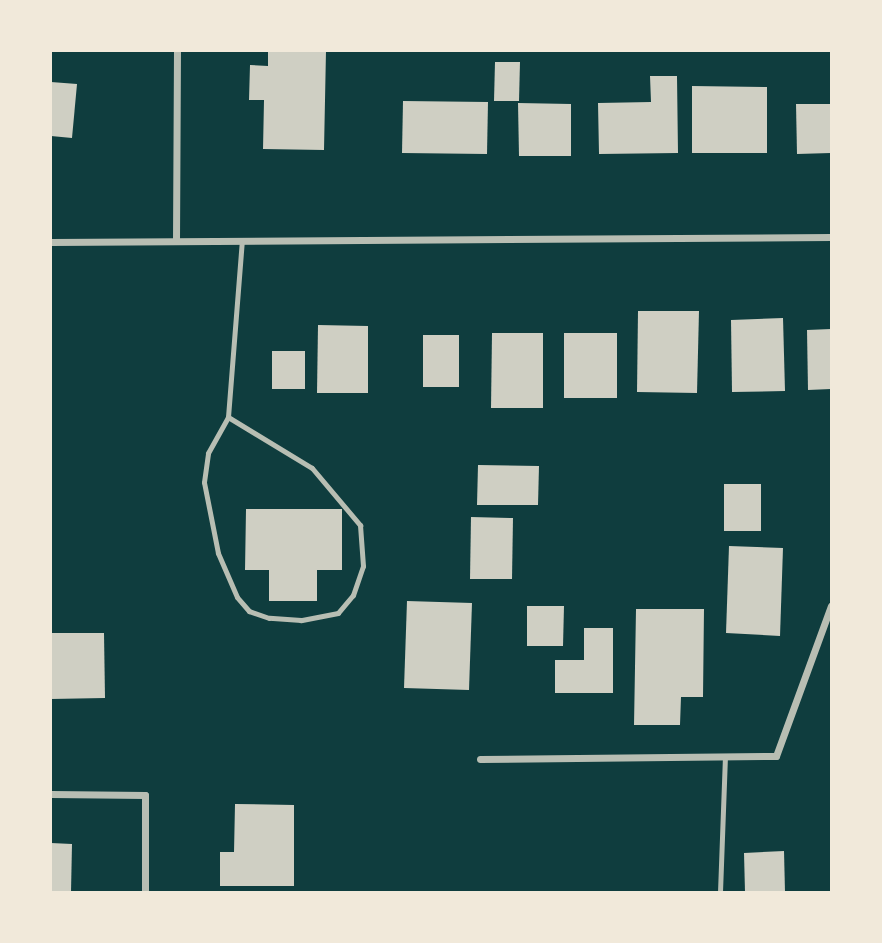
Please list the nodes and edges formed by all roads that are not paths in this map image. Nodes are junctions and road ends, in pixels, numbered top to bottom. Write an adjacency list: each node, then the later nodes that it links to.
1 (177, 51): 3 (street)
2 (831, 237): 4 (street)
3 (176, 241): 4 (street); 5 (street)
4 (242, 241): 6 (lane)
5 (51, 242)
6 (228, 417): 6 (lane)
7 (831, 606): 8 (street)
8 (725, 757): 9 (street); 12 (lane)
9 (480, 759)
10 (51, 794): 11 (street)
11 (145, 892)
12 (720, 892)

